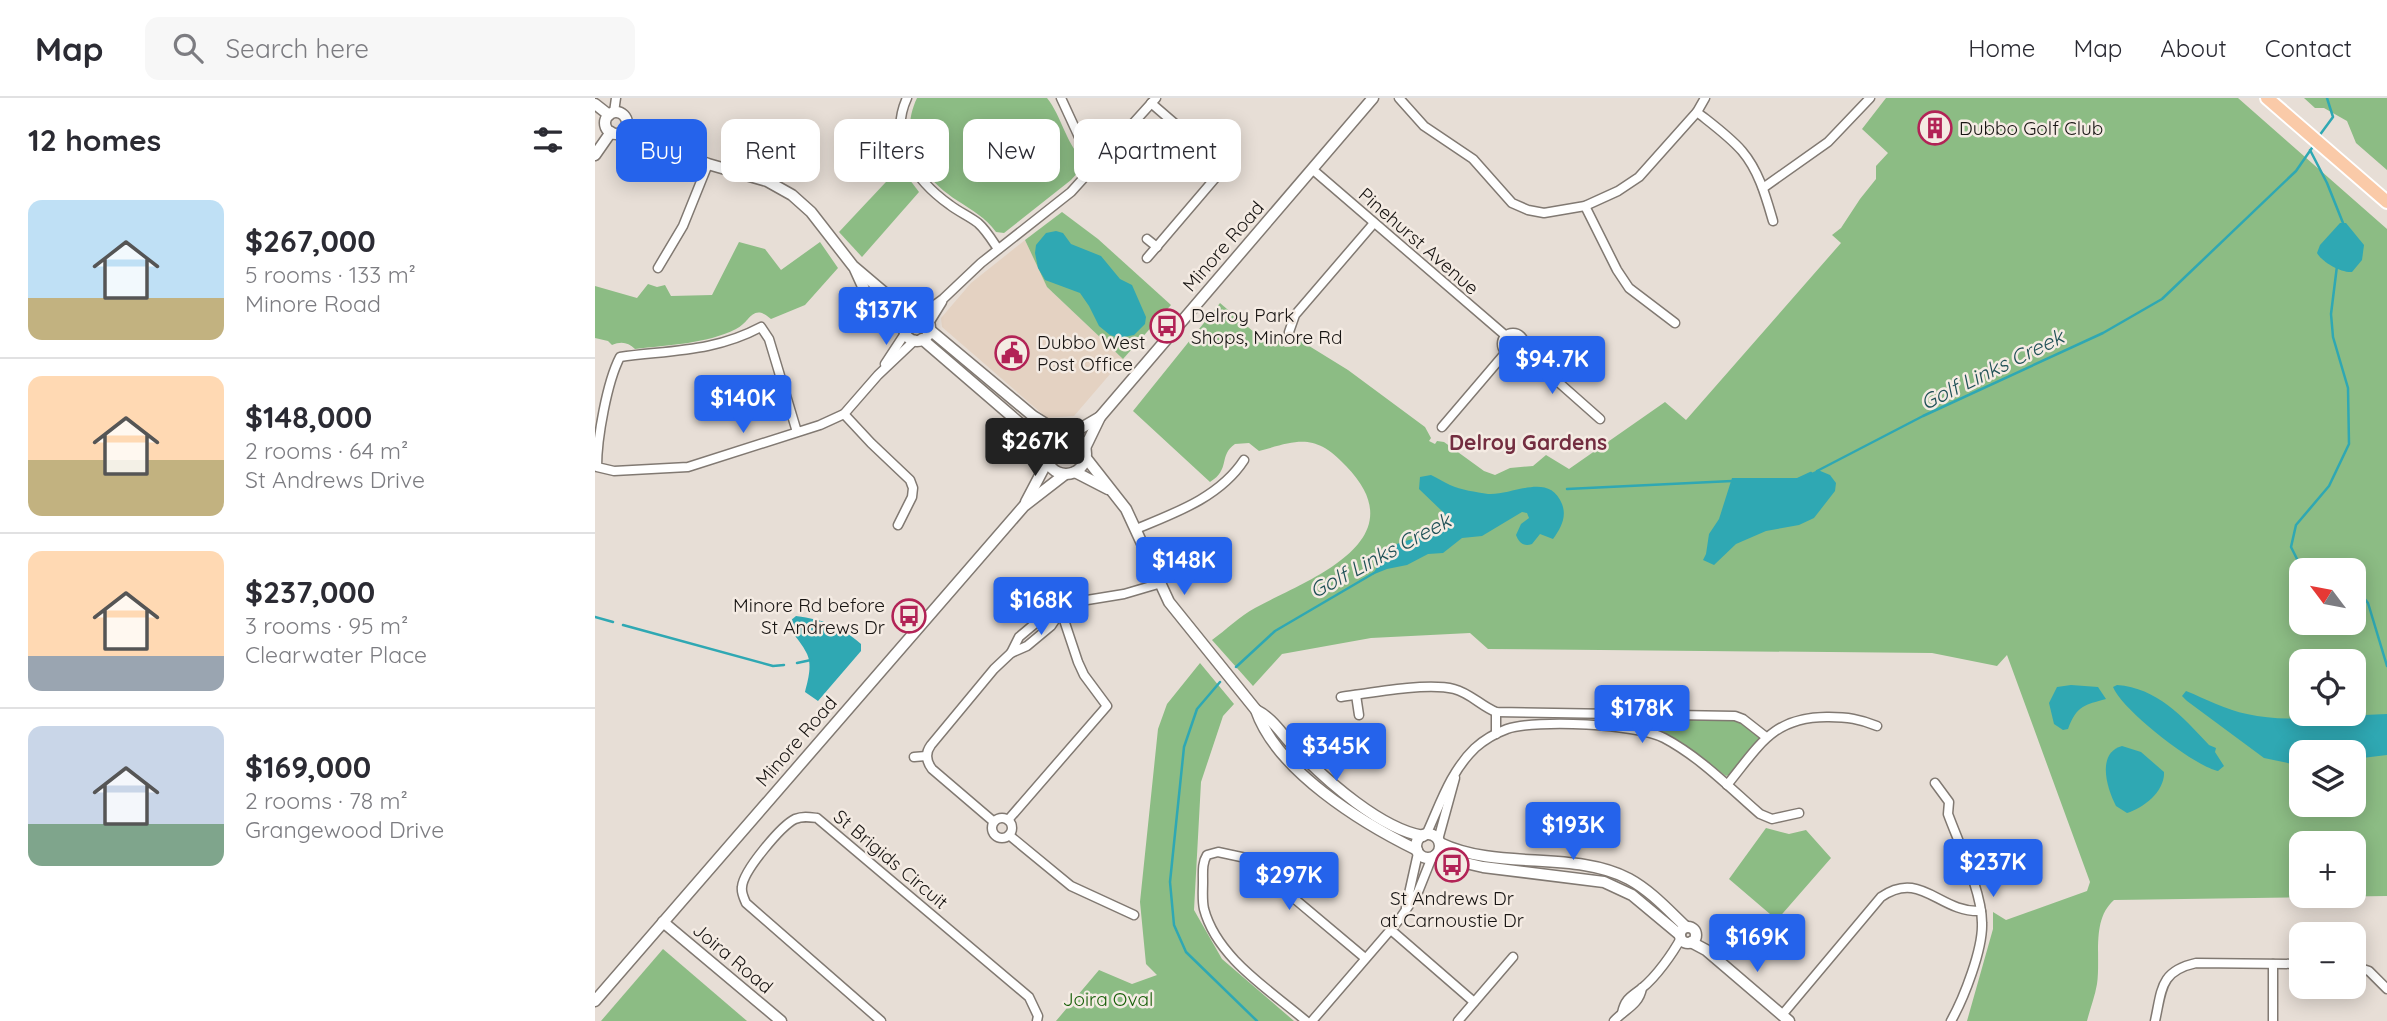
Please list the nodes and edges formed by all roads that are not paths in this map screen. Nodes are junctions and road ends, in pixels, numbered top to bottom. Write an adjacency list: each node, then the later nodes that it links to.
1 (616, 98): 12 (street)
2 (907, 98): 14 (street)
3 (1061, 98): 16 (street)
4 (1373, 98): 21 (street, Minore Road)
5 (1399, 98): 26 (street)
6 (1705, 98): 11 (street)
7 (1870, 98): 24 (street)
8 (2267, 98): 25 (highway)
9 (1153, 101): 15 (street); 30 (street)
10 (595, 104): 12 (street)
11 (1697, 112): 24 (street); 26 (street)
12 (612, 114): 13 (street); 17 (street)
13 (626, 119)
14 (901, 119)
15 (1137, 119)
16 (1074, 125)
17 (611, 132): 18 (street); 19 (street)
18 (616, 133)
19 (595, 155)
20 (708, 164): 33 (street); 34 (street)
21 (1312, 169): 28 (street, Pinehurst Avenue); 47 (street, Minore Road)
22 (924, 182): 31 (street)
23 (1080, 182): 31 (street)
24 (1763, 188): 27 (street)
25 (2387, 202)
26 (1585, 206): 37 (street)
27 (1773, 221)
28 (1374, 223): 40 (street); 41 (street, Pinehurst Avenue)
29 (1147, 239): 30 (street)
30 (1157, 247): 32 (street)
31 (998, 249): 35 (street)
32 (1147, 258)
33 (853, 266): 36 (street); 39 (street)
34 (658, 268)
35 (943, 299): 36 (street); 38 (street)
36 (917, 316): 38 (street); 39 (street)
37 (1675, 323)
38 (930, 327): 42 (street); 51 (street)
39 (905, 328): 42 (street); 45 (street)
40 (1289, 332)
41 (1506, 336): 43 (street); 44 (street)
42 (918, 340): 45 (street); 53 (street)
43 (1522, 350): 44 (street); 48 (street)
44 (1506, 352): 49 (street)
45 (878, 375): 46 (street)
46 (844, 414): 50 (street); 58 (street)
47 (1100, 417): 51 (street, Minore Road); 52 (street, Minore Road)
48 (1600, 419)
49 (1442, 426)
50 (797, 432): 50 (street)
51 (1066, 434): 52 (street); 53 (street)
52 (1085, 453): 55 (street); 56 (street)
53 (1046, 456): 55 (street); 57 (street, Minore Road)
54 (1244, 460): 59 (street)
55 (1070, 473): 56 (street); 57 (street, Minore Road)
56 (1111, 491): 59 (street)
57 (1024, 506): 86 (street, Minore Road)
58 (898, 525)
59 (1136, 529): 60 (street)
60 (1158, 583): 61 (street); 64 (street)
61 (1061, 611): 71 (street); 76 (street)
62 (1356, 695): 63 (street); 65 (street); 66 (street)
63 (1341, 697)
64 (1256, 710): 79 (street); 81 (street)
65 (1496, 712): 68 (street); 69 (street)
66 (1359, 715)
67 (1877, 726): 69 (street)
68 (1496, 734): 72 (street); 74 (street)
69 (1766, 737): 74 (street)
70 (914, 757): 71 (street)
71 (926, 757): 77 (street)
72 (1455, 775): 79 (street); 80 (street)
73 (1935, 783): 84 (street)
74 (1727, 785): 75 (street)
75 (1799, 813)
76 (1008, 820): 77 (street); 78 (street)
77 (994, 821): 78 (street)
78 (1009, 835): 85 (street)
79 (1424, 836): 80 (street); 81 (street)
80 (1439, 841): 82 (street); 88 (street)
81 (1418, 851): 82 (street); 83 (street)
82 (1434, 857): 83 (street); 88 (street)
83 (1406, 910): 87 (street)
84 (1981, 911): 97 (street); 105 (street)
85 (1135, 915)
86 (663, 922): 95 (street, Minore Road); 98 (street, Joira Road)
87 (1391, 930): 90 (street); 96 (street)
88 (1687, 937): 97 (street); 104 (street)
89 (1513, 957): 96 (street)
90 (1365, 958): 101 (street); 102 (street)
91 (2273, 964): 92 (street); 106 (street); 107 (street)
92 (2289, 964)
93 (2366, 970): 94 (street)
94 (2387, 989)
95 (595, 1001)
96 (1474, 1002): 103 (street)
97 (1786, 1018)
98 (781, 1021)
99 (881, 1021): 100 (street, St Brigids Circuit)
100 (1037, 1021)
101 (1306, 1021)
102 (1312, 1021)
103 (1458, 1021)
104 (1614, 1021)
105 (1951, 1021)
106 (2155, 1021)
107 (2273, 1021)

